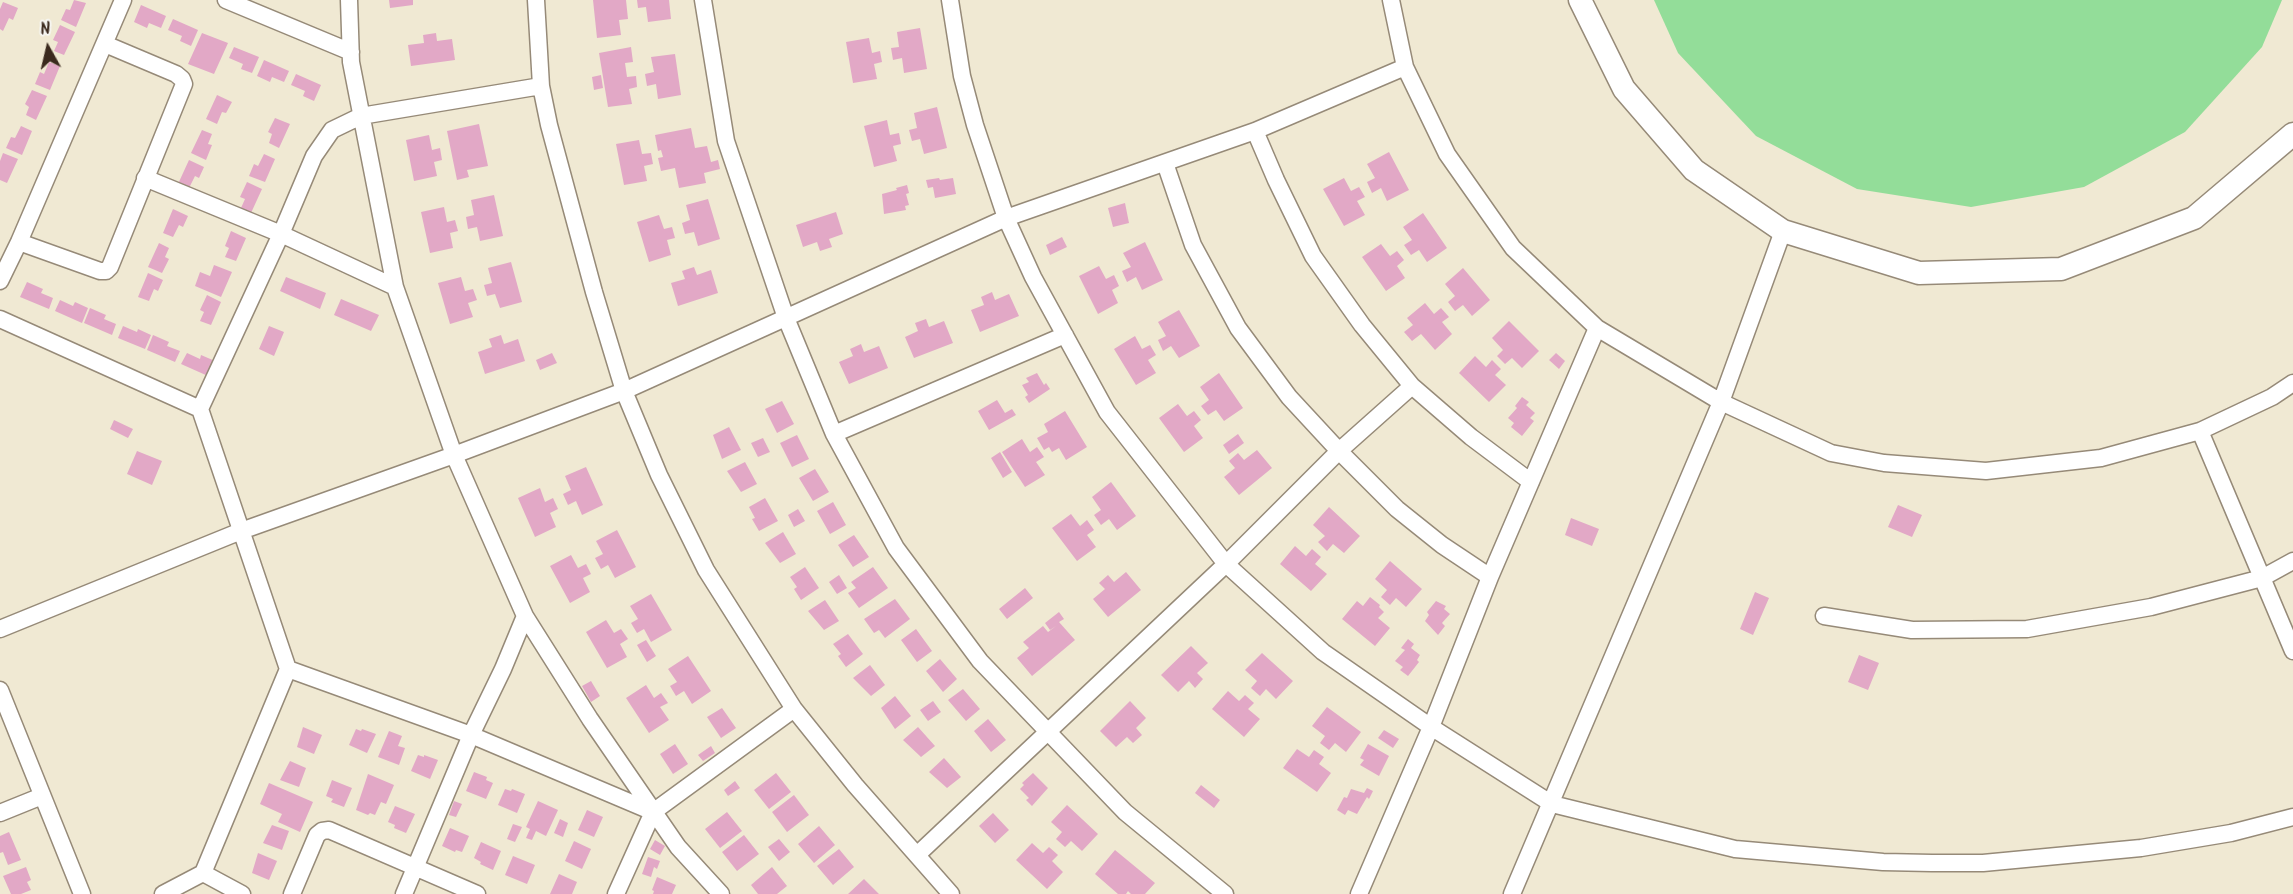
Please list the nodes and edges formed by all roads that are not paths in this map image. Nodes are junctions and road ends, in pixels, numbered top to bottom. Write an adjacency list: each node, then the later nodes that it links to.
1 (123, 0): 9 (street)
2 (226, 0): 10 (street)
3 (349, 0): 10 (street)
4 (536, 0): 12 (street)
5 (703, 0): 24 (street)
6 (950, 0): 18 (street)
7 (1391, 0): 11 (street)
8 (1580, 0): 19 (street)
9 (105, 44): 17 (street); 21 (street)
10 (351, 52): 13 (street)
11 (1405, 67): 14 (street); 26 (street)
12 (541, 86): 13 (street); 30 (street)
13 (361, 116): 20 (street); 23 (street)
14 (1255, 131): 16 (street); 29 (street)
15 (2293, 134): 19 (street)
16 (1165, 164): 18 (street); 35 (street)
17 (145, 178): 20 (street); 21 (street)
18 (1006, 218): 24 (street); 27 (street)
19 (1783, 231): 31 (street)
20 (281, 234): 23 (street); 32 (street)
21 (19, 242): 22 (street)
22 (0, 281)
23 (395, 287): 36 (street)
24 (786, 318): 30 (street); 34 (street)
25 (0, 319): 32 (street)
26 (1597, 328): 31 (street); 37 (street)
27 (1065, 335): 34 (street); 40 (street)
28 (2293, 383): 33 (street)
29 (1412, 386): 35 (street); 37 (street)
30 (624, 391): 36 (street); 49 (street)
31 (1721, 402): 33 (street); 54 (street)
32 (200, 409): 38 (street)
33 (2200, 431): 42 (street)
34 (834, 434): 51 (street)
35 (1339, 452): 40 (street); 41 (street)
36 (454, 455): 38 (street); 43 (street)
37 (1532, 482): 41 (street)
38 (241, 531): 45 (street); 47 (street)
39 (2293, 561): 42 (street)
40 (1226, 564): 50 (street); 51 (street)
41 (1490, 576): 50 (street)
42 (2262, 578): 44 (street); 46 (street)
43 (525, 616): 52 (street); 55 (street)
44 (1824, 616)
45 (0, 629)
46 (2293, 651)
47 (288, 669): 52 (street); 60 (street)
48 (0, 690): 53 (street)
49 (794, 710): 55 (street); 58 (street)
50 (1431, 727): 54 (street); 71 (street)
51 (1048, 732): 58 (street); 70 (street)
52 (471, 735): 55 (street); 59 (street)
53 (42, 796): 56 (street); 61 (street)
54 (1552, 804): 57 (street); 72 (street)
55 (653, 812): 67 (street); 68 (street)
56 (0, 813)
57 (2293, 817)
58 (917, 855): 69 (street)
59 (416, 868): 64 (street); 65 (street); 66 (street)
60 (203, 873): 62 (street); 63 (street)
61 (82, 894)
62 (164, 894)
63 (242, 894)
64 (292, 894)
65 (404, 894)
66 (477, 894)
67 (616, 894)
68 (721, 894)
69 (951, 894)
70 (1225, 894)
71 (1359, 894)
72 (1512, 894)

